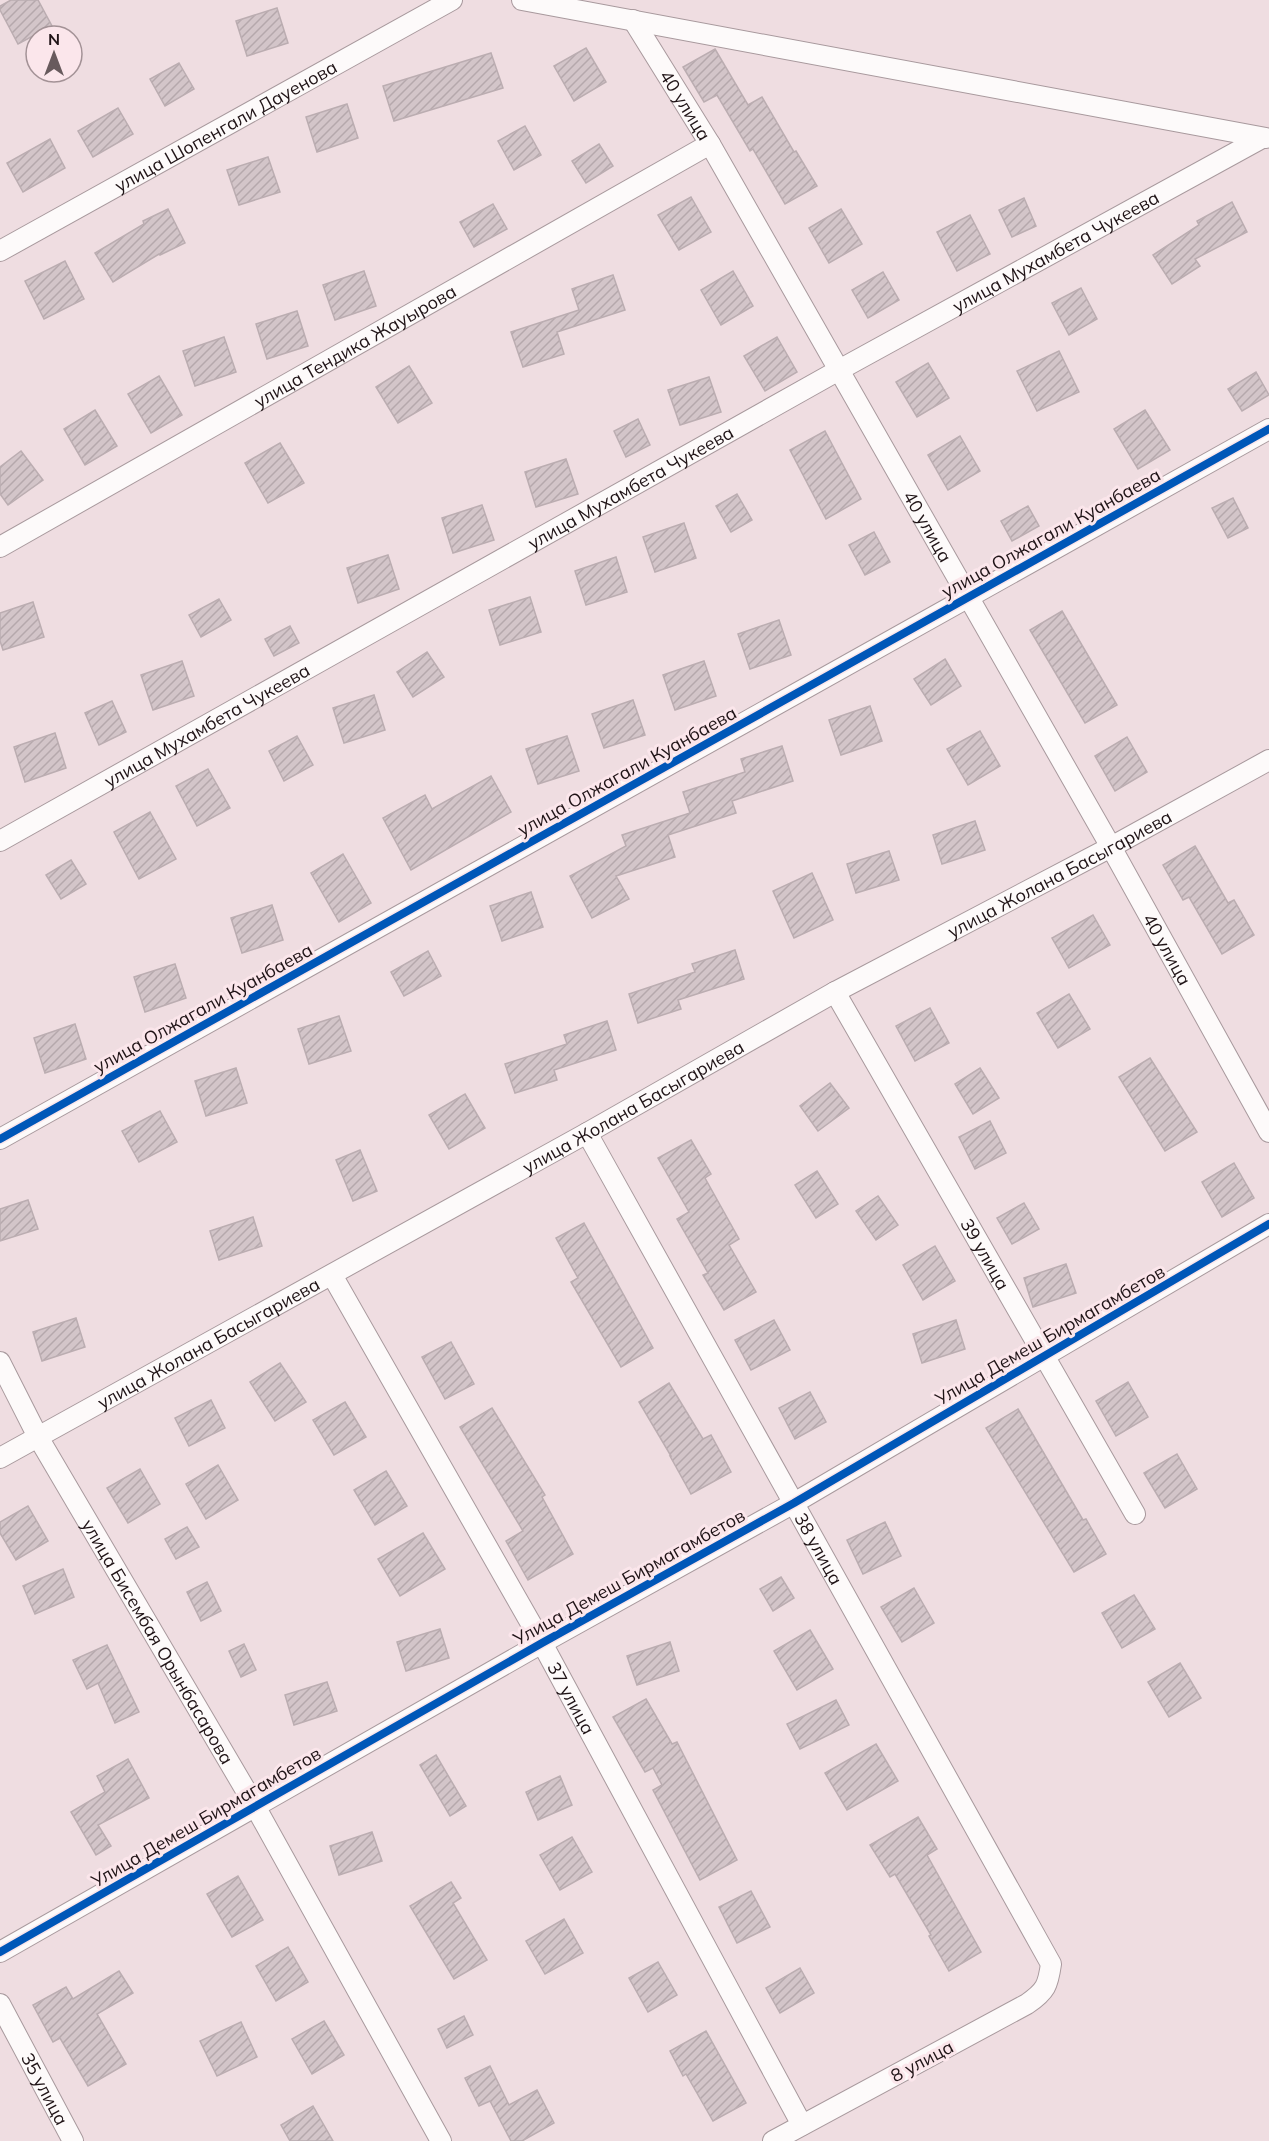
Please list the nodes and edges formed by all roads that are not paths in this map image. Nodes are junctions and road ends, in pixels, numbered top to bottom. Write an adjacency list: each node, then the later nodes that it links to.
1 (452, 0): 6 (street, улица Шопенгали Дауенова)
2 (522, 0): 3 (street)
3 (633, 20): 4 (street); 5 (street, 40 улица)
4 (1265, 138): 7 (street, улица Мухамбета Чукеева)
5 (710, 144): 7 (street, 40 улица); 9 (street, улица Тендика Жауырова)
6 (0, 251)
7 (839, 370): 10 (street, 40 улица); 12 (street, улица Мухамбета Чукеева)
8 (1269, 429): 10 (street, улица Олжагали Куанбаева)
9 (0, 547)
10 (968, 598): 13 (street, 40 улица); 17 (street, улица Олжагали Куанбаева)
11 (1269, 760): 13 (street, улица Жолана Басыгариева)
12 (0, 841)
13 (1111, 847): 14 (street, улица Жолана Басыгариева); 15 (street, 40 улица)
14 (835, 992): 16 (street, улица Жолана Басыгариева); 20 (street, 39 улица)
15 (1269, 1132)
16 (587, 1133): 19 (street, улица Жолана Басыгариева); 24 (street, 38 улица)
17 (0, 1139)
18 (1269, 1224): 20 (street, Улица Демеш Бирмагамбетов)
19 (332, 1275): 22 (street, улица Жолана Басыгариева); 26 (street, 37 улица)
20 (1044, 1356): 24 (street, Улица Демеш Бирмагамбетов); 25 (street, 39 улица)
21 (0, 1362): 22 (street, улица Бисембая Орынбасарова)
22 (38, 1437): 23 (street, улица Жолана Басыгариева); 27 (street, улица Бисембая Орынбасарова)
23 (0, 1458)
24 (794, 1503): 26 (street, Улица Демеш Бирмагамбетов); 29 (street, 38 улица)
25 (1135, 1514)
26 (542, 1643): 27 (street, Улица Демеш Бирмагамбетов); 31 (street, 37 улица)
27 (255, 1806): 28 (street, Улица Демеш Бирмагамбетов); 33 (street, улица Бисембая Орынбасарова)
28 (0, 1952)
29 (1051, 1964): 31 (street, 8 улица)
30 (0, 2004): 32 (street, 35 улица)
31 (802, 2125): 34 (street, 8 улица)
32 (73, 2141)
33 (441, 2141)
34 (773, 2141)

